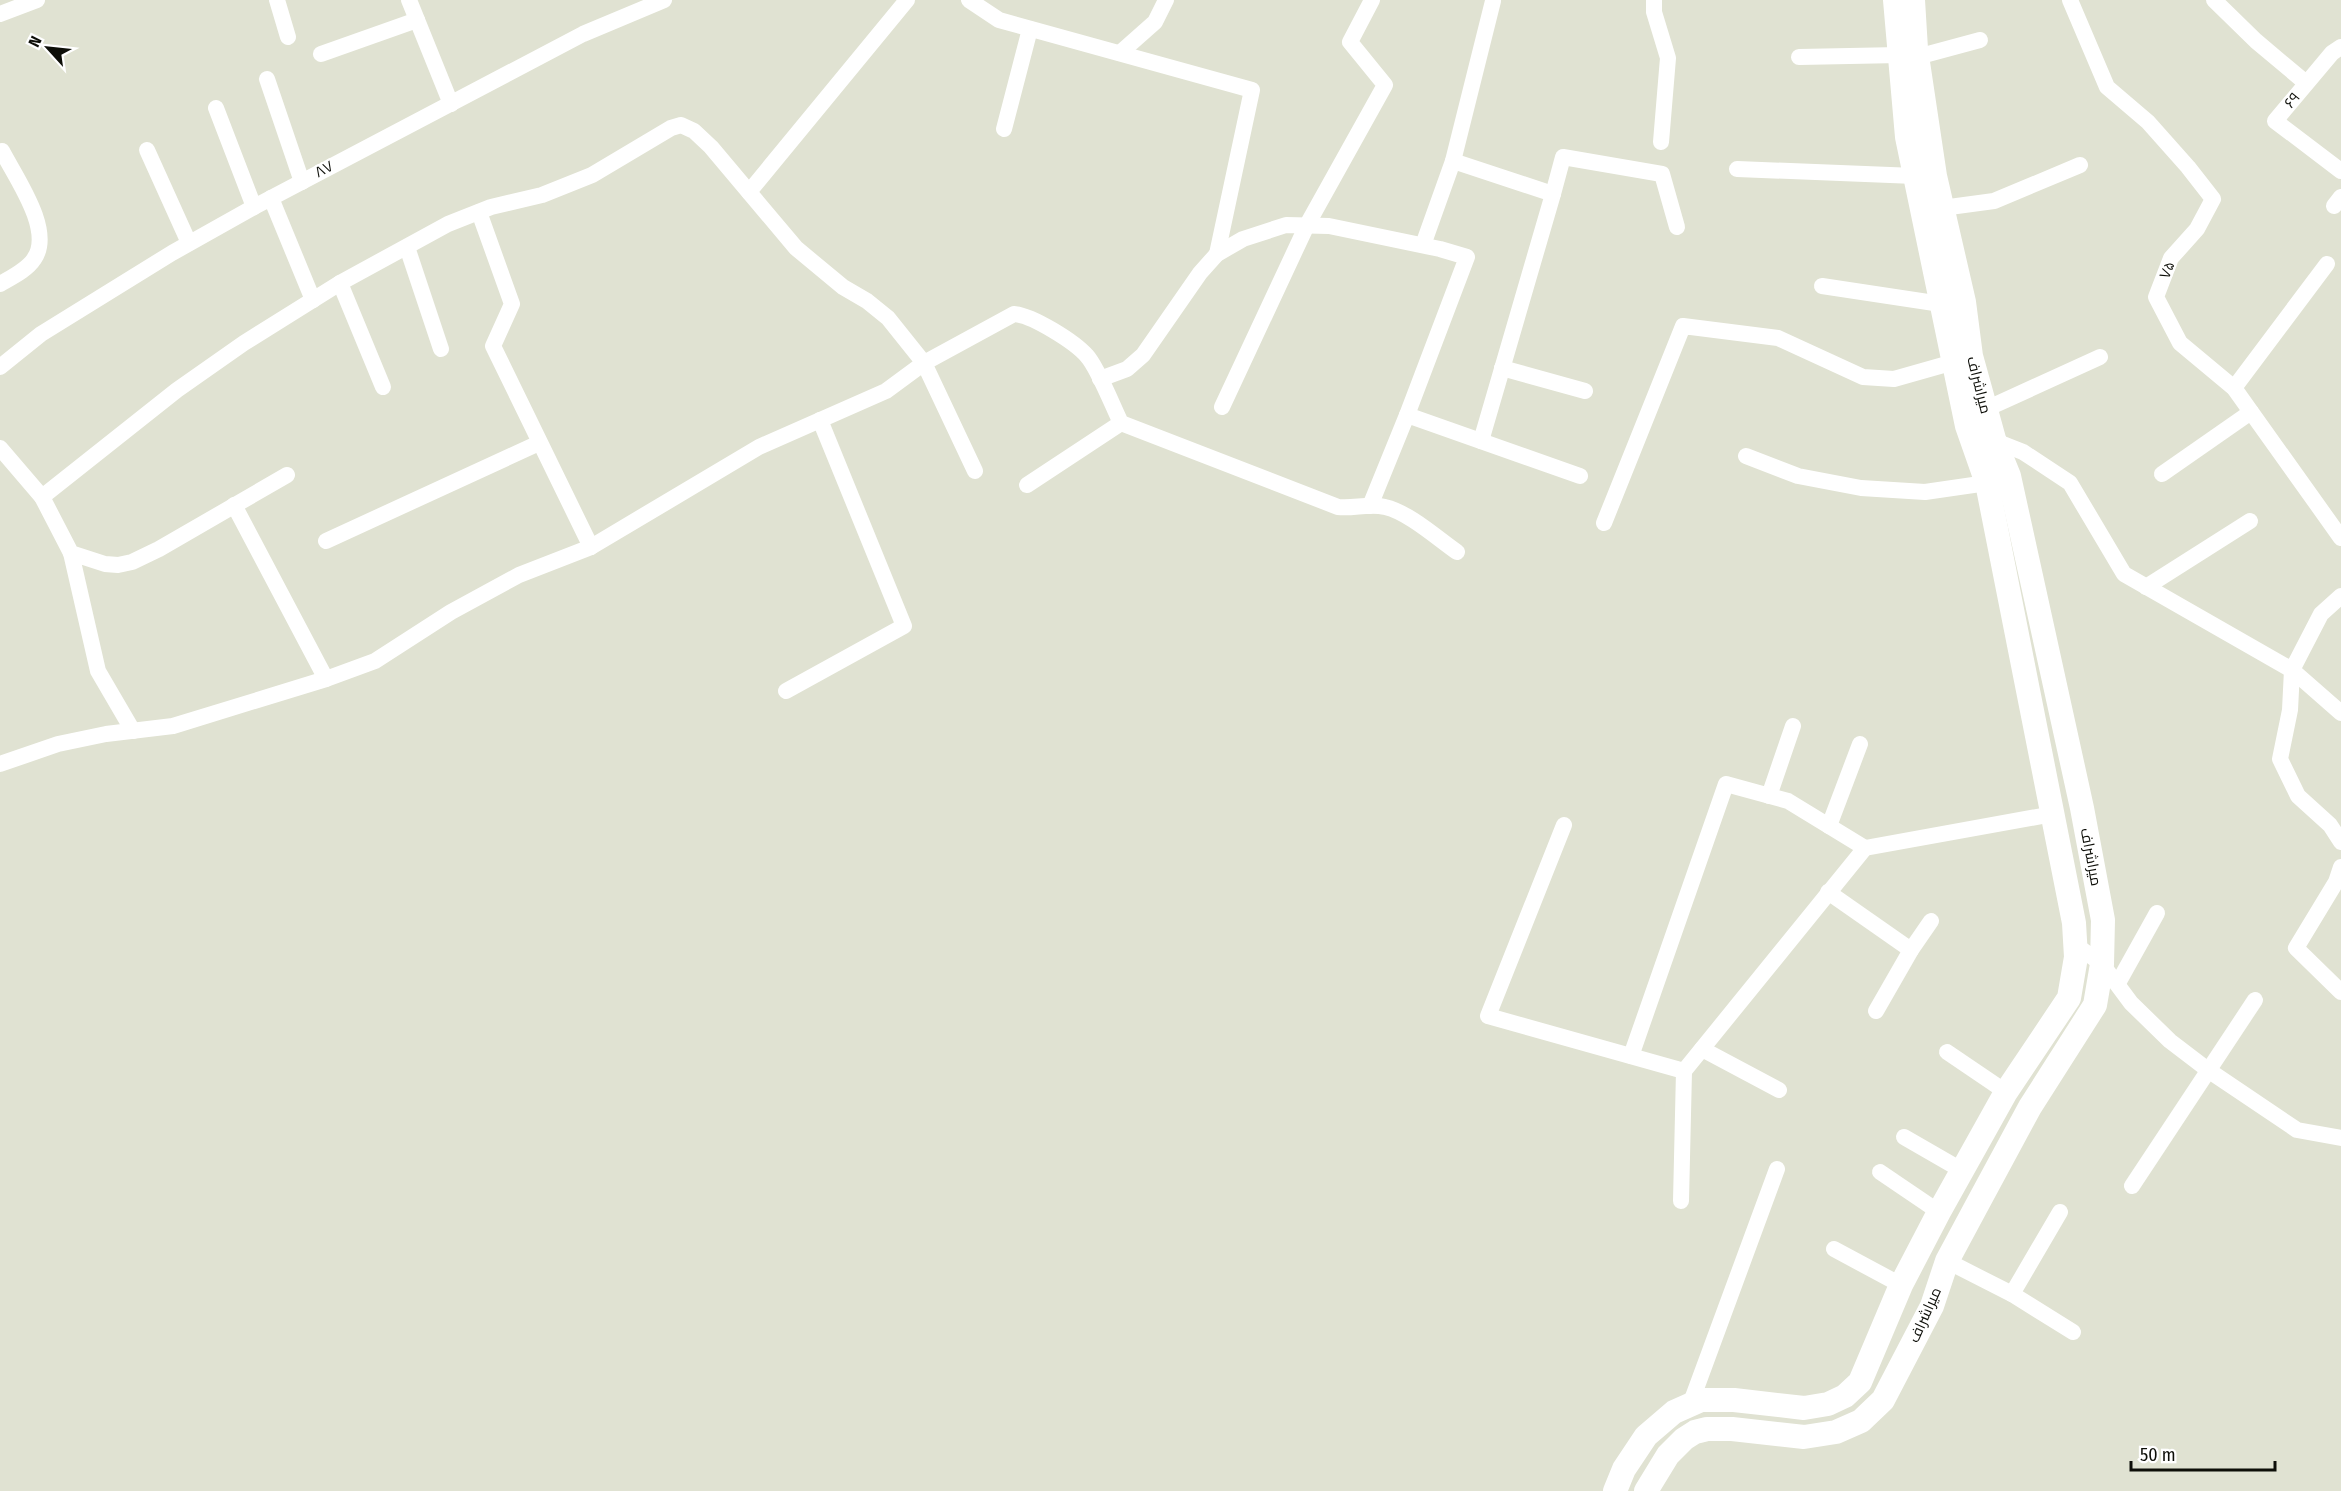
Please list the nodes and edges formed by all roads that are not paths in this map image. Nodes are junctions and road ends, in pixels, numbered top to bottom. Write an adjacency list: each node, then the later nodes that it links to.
1 (37, 0): 15 (street)
2 (276, 0): 18 (street)
3 (409, 0): 16 (street)
4 (664, 0): 27 (street, ۸۷)
5 (907, 0): 39 (street)
6 (969, 0): 17 (street)
7 (1166, 0): 21 (street)
8 (1372, 0): 45 (street)
9 (1493, 0): 33 (street)
10 (1654, 0): 30 (street)
11 (1895, 0): 23 (street, میراشراف)
12 (1913, 0): 23 (street, میراشراف)
13 (2070, 0): 65 (street, ۷۵)
14 (2214, 0): 26 (street)
15 (8, 8)
16 (417, 20): 22 (street); 27 (street)
17 (1030, 29): 21 (street); 29 (street)
18 (288, 37)
19 (1980, 40): 23 (street)
20 (2341, 47): 26 (street, ۶۹)
21 (1120, 53): 50 (street)
22 (321, 54)
23 (1908, 56): 24 (street); 37 (street, میراشراف); 43 (street, میراشراف)
24 (1799, 57)
25 (267, 79): 38 (street)
26 (2306, 83): 36 (street, ۶۹)
27 (452, 104): 38 (street, ۸۷)
28 (216, 108): 42 (street)
29 (1004, 129)
30 (1661, 142)
31 (147, 150): 47 (street)
32 (2, 151): 53 (street)
33 (1453, 161): 40 (street); 48 (street)
34 (2080, 165): 43 (street)
35 (1737, 169): 37 (street)
36 (2341, 171)
37 (1915, 176): 56 (street, میراشراف)
38 (302, 182): 41 (street, ۸۷)
39 (749, 192): 44 (street); 60 (street)
40 (1553, 194): 46 (street); 62 (street)
41 (271, 198): 42 (street, ۸۷); 55 (street)
42 (255, 207): 47 (street, ۸۷)
43 (1942, 208): 68 (street, میراشراف)
44 (479, 212): 49 (street); 75 (street)
45 (1307, 225): 48 (street); 50 (street); 67 (street)
46 (1677, 227)
47 (189, 243): 61 (street, ۸۷)
48 (1423, 245): 70 (street)
49 (406, 247): 52 (street); 57 (street)
50 (1218, 254): 63 (street)
51 (2327, 264): 65 (street)
52 (340, 283): 55 (street); 64 (street)
53 (0, 284)
54 (1822, 286): 56 (street)
55 (314, 300): 84 (street)
56 (1941, 304): 59 (street, میراشراف)
57 (441, 349)
58 (2100, 357): 68 (street)
59 (1954, 362): 73 (street, میراشراف); 88 (street)
60 (924, 363): 63 (street); 71 (street); 78 (street)
61 (0, 367)
62 (1502, 368): 66 (street); 74 (street)
63 (1100, 380): 72 (street)
64 (383, 387)
65 (2234, 388): 69 (street, ۷۵)
66 (1585, 391)
67 (1222, 406)
68 (1986, 408): 73 (street, میراشراف)
69 (2251, 412): 79 (street); 89 (street, ۷۵)
70 (1407, 415): 74 (street); 86 (street)
71 (820, 420): 91 (street); 98 (street)
72 (1121, 423): 83 (street); 86 (street)
73 (1982, 438): 82 (street, میراشراف); 94 (street); 116 (street, میراشراف)
74 (1481, 441): 81 (street)
75 (539, 443): 90 (street); 91 (street)
76 (0, 448): 84 (street)
77 (1746, 456): 82 (street)
78 (975, 471)
79 (2162, 474)
80 (287, 475): 85 (street)
81 (1580, 476)
82 (1987, 483): 105 (street, میراشراف)
83 (1027, 485)
84 (42, 497): 93 (street)
85 (234, 506): 93 (street); 97 (street)
86 (1370, 506): 92 (street)
87 (2250, 521): 94 (street)
88 (1604, 523)
89 (2341, 538)
90 (326, 542)
91 (591, 547): 97 (street)
92 (1457, 552)
93 (71, 553): 101 (street)
94 (2146, 587): 96 (street)
95 (2340, 599): 96 (street)
96 (2292, 670): 99 (street); 108 (street)
97 (326, 679): 101 (street)
98 (786, 691)
99 (2341, 713)
100 (1793, 726): 104 (street)
101 (133, 730): 103 (street)
102 (1860, 744): 107 (street)
103 (0, 764)
104 (1769, 796): 107 (street); 123 (street)
105 (2053, 814): 109 (street); 114 (street, میراشراف)
106 (1564, 825): 123 (street)
107 (1829, 826): 109 (street)
108 (2341, 842)
109 (1865, 848): 111 (street)
110 (2341, 867): 118 (street)
111 (1828, 892): 115 (street); 121 (street)
112 (2157, 913): 117 (street)
113 (1931, 921): 115 (street)
114 (2077, 946): 116 (street); 127 (street, میراشراف)
115 (1911, 950): 120 (street)
116 (2102, 964): 117 (street); 136 (street, میراشراف)
117 (2118, 983): 124 (street)
118 (2341, 992)
119 (2255, 1000): 124 (street)
120 (1876, 1011)
121 (1702, 1049): 125 (street); 126 (street)
122 (1947, 1052): 127 (street)
123 (1631, 1056): 125 (street)
124 (2208, 1070): 129 (street); 133 (street)
125 (1684, 1071): 135 (street)
126 (1779, 1090)
127 (2006, 1092): 131 (street, میراشراف)
128 (1904, 1137): 131 (street)
129 (2341, 1138)
130 (1777, 1169): 144 (street)
131 (1963, 1171): 134 (street, میراشراف)
132 (1880, 1172): 137 (street)
133 (2132, 1186)
134 (1951, 1192): 136 (street); 137 (street, میراشراف)
135 (1681, 1201)
136 (1976, 1207): 140 (street, میراشراف)
137 (1939, 1212): 141 (street, میراشراف)
138 (2060, 1212): 142 (street)
139 (1834, 1249): 141 (street)
140 (1947, 1261): 142 (street); 146 (street, میراشراف)
141 (1901, 1285): 144 (street, میراشراف)
142 (2012, 1294): 143 (street)
143 (2073, 1332)
144 (1690, 1405): 145 (street, میراشراف)
145 (1615, 1491)
146 (1646, 1491)

